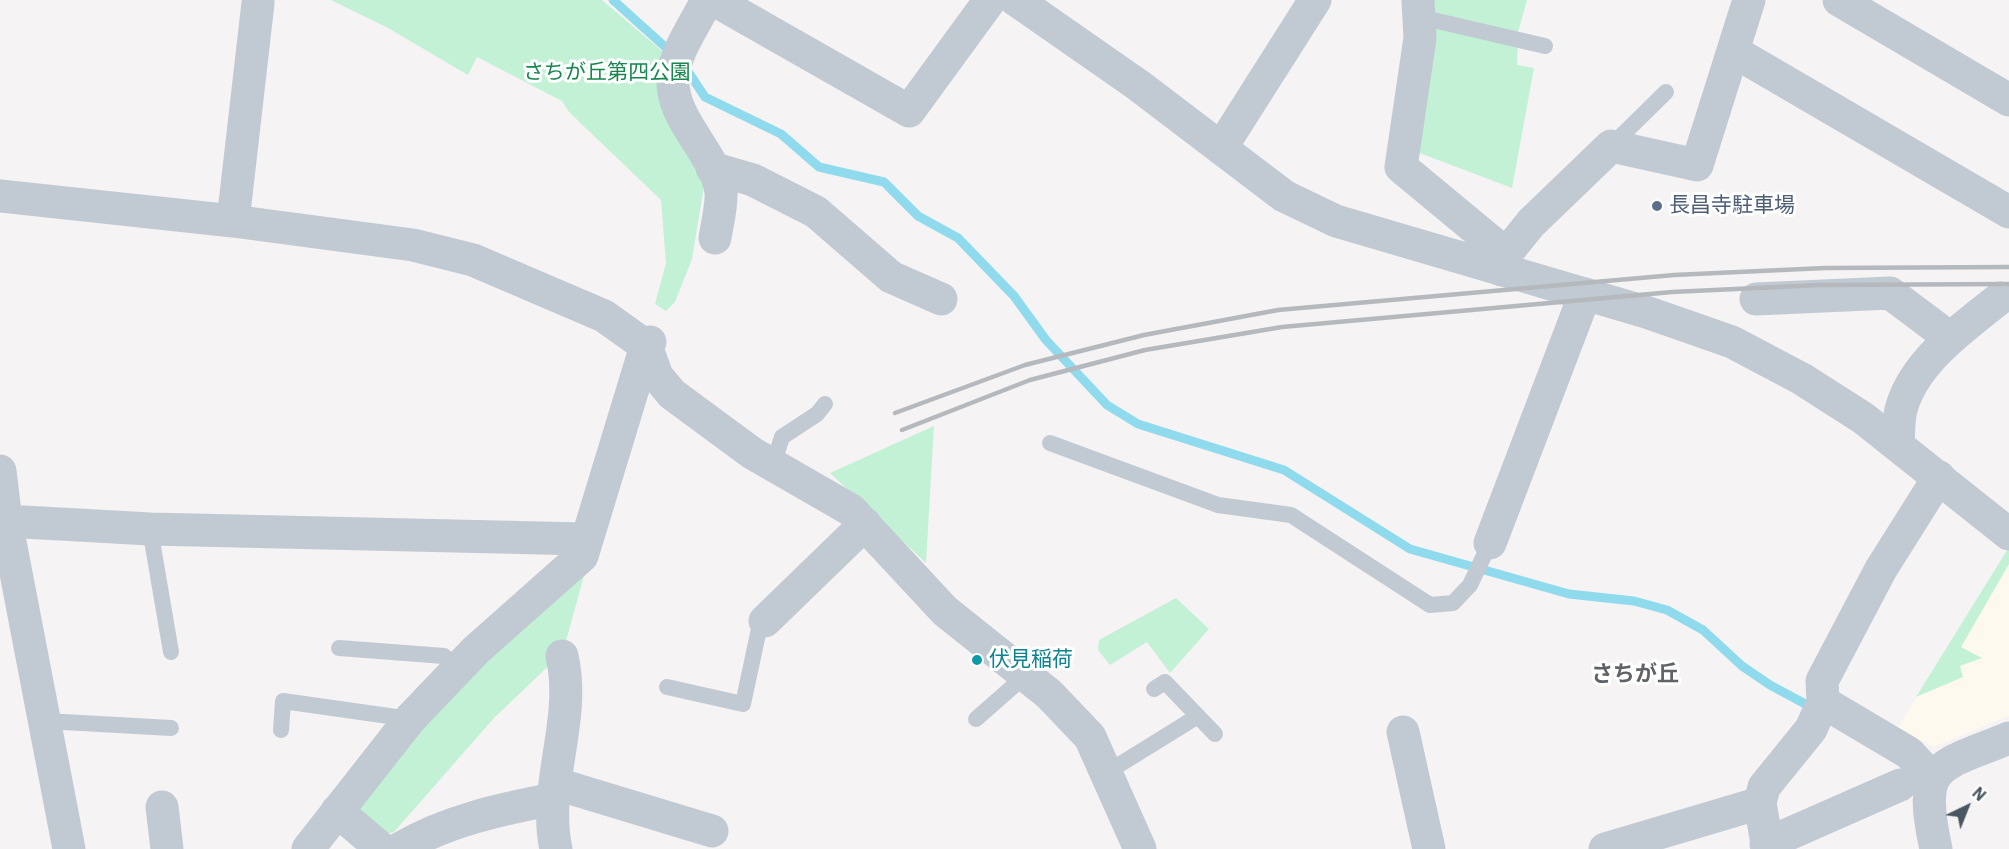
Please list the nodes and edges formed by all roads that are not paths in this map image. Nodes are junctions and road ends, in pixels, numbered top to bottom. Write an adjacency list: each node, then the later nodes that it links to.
1 (707, 0): 16 (street)
2 (714, 0): 3 (street)
3 (990, 0)
4 (1315, 0): 15 (street)
5 (1749, 0): 11 (street)
6 (1839, 0): 13 (street)
7 (258, 3): 19 (street)
8 (1032, 4): 15 (street)
9 (1419, 9): 10 (lane); 21 (street)
10 (1545, 46)
11 (1733, 51): 14 (street); 18 (street)
12 (1666, 92): 14 (lane)
13 (2009, 100)
14 (1611, 146): 21 (street)
15 (1221, 148): 21 (street)
16 (712, 168): 20 (street); 24 (street)
17 (0, 196): 19 (street)
18 (2009, 212)
19 (233, 221): 27 (street)
20 (715, 238)
21 (1504, 262): 22 (street)
22 (1585, 294): 30 (street); 39 (street)
23 (2000, 298): 26 (street)
24 (941, 299)
25 (1756, 299): 26 (street)
26 (1950, 338): 30 (street)
27 (651, 341): 31 (street); 38 (street)
28 (825, 404): 31 (lane)
29 (1050, 443): 39 (lane)
30 (1898, 443): 33 (street)
31 (773, 465): 35 (street)
32 (0, 471): 34 (street)
33 (1939, 477): 37 (street); 48 (street)
34 (6, 521): 36 (street); 52 (street)
35 (865, 524): 40 (street); 45 (street)
36 (150, 529): 38 (street); 42 (lane)
37 (2009, 534)
38 (585, 539): 44 (street)
39 (1490, 543)
40 (765, 621): 46 (lane)
41 (339, 648): 44 (lane)
42 (171, 652)
43 (562, 657): 61 (street)
44 (458, 668): 50 (street)
45 (1026, 675): 51 (lane); 58 (street)
46 (667, 687)
47 (1155, 689): 49 (lane)
48 (1823, 702): 59 (street); 62 (street)
49 (1198, 716): 56 (lane); 58 (lane)
50 (410, 719): 54 (lane); 64 (street)
51 (976, 719)
52 (45, 722): 53 (lane); 67 (street)
53 (171, 728)
54 (281, 730)
55 (1403, 732): 74 (street)
56 (1215, 734)
57 (2009, 738): 59 (street)
58 (1106, 773): 73 (street)
59 (1932, 778): 76 (street)
60 (1900, 785): 66 (street)
61 (556, 791): 65 (street); 71 (street); 72 (street)
62 (1760, 803): 66 (street); 75 (street)
63 (162, 807): 68 (street)
64 (337, 811): 69 (street); 70 (street)
65 (712, 831)
66 (1767, 847)
67 (69, 849)
68 (167, 849)
69 (308, 849)
70 (382, 849)
71 (399, 849)
72 (556, 849)
73 (1140, 849)
74 (1429, 849)
75 (1605, 849)
76 (1936, 849)

